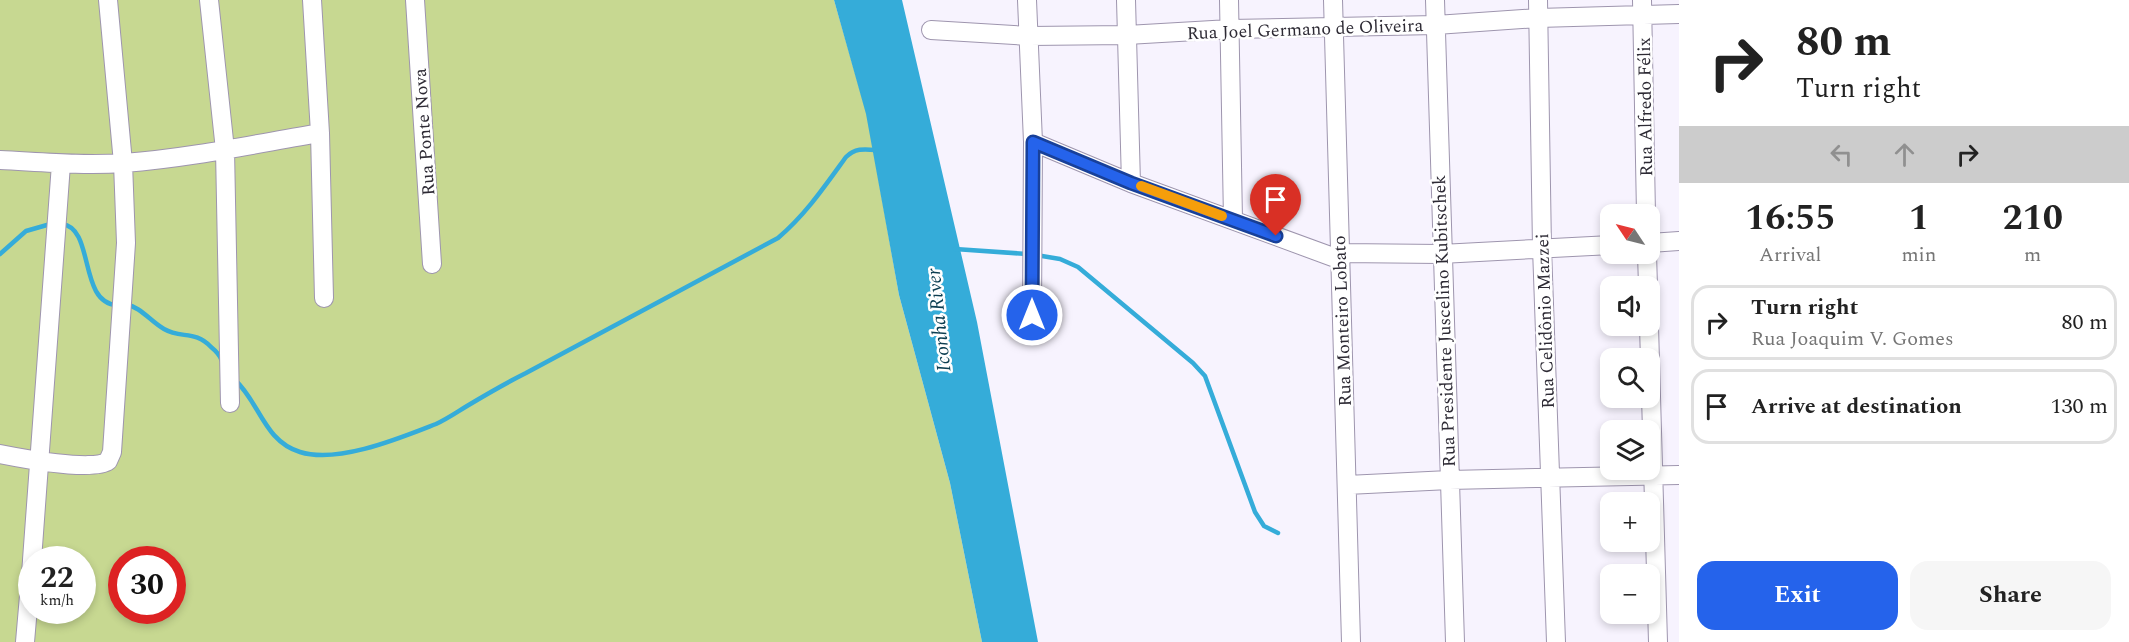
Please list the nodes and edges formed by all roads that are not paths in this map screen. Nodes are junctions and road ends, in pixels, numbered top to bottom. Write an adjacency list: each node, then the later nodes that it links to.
1 (108, 0): 23 (street)
2 (209, 0): 21 (street)
3 (312, 0): 19 (street)
4 (415, 0): 34 (street, Rua Ponte Nova)
5 (1027, 0): 18 (street)
6 (1126, 0): 17 (street)
7 (1229, 0): 15 (street)
8 (1333, 0): 14 (street, Rua Monteiro Lobato)
9 (1435, 0): 13 (street, Rua Presidente Juscelino Kubitschek)
10 (1643, 7): 11 (street, Rua Joel Germano de Oliveira); 12 (street, Rua Joel Germano de Oliveira); 26 (street, Rua Alfredo Félix)
11 (1538, 9): 13 (street, Rua Joel Germano de Oliveira); 31 (street, Rua Celidônio Mazzei)
12 (1679, 14)
13 (1436, 25): 14 (street, Rua Joel Germano de Oliveira); 32 (street, Rua Presidente Juscelino Kubitschek)
14 (1334, 27): 15 (street, Rua Joel Germano de Oliveira); 33 (street, Rua Monteiro Lobato)
15 (1230, 29): 17 (street, Rua Joel Germano de Oliveira); 27 (street)
16 (931, 30): 18 (street, Rua Joel Germano de Oliveira)
17 (1127, 35): 18 (street, Rua Joel Germano de Oliveira); 25 (street)
18 (1029, 36): 20 (street)
19 (320, 133): 21 (street); 35 (street)
20 (1033, 142): 25 (street); 36 (street)
21 (225, 150): 23 (street); 38 (street)
22 (0, 160): 24 (street)
23 (123, 163): 24 (street); 41 (street)
24 (61, 164): 41 (street)
25 (1131, 183): 27 (street)
26 (1646, 204)
27 (1233, 220): 33 (street)
28 (1679, 241): 29 (street)
29 (1660, 242)
30 (1600, 245): 31 (street)
31 (1542, 248): 32 (street); 45 (street, Rua Celidônio Mazzei)
32 (1442, 254): 33 (street); 46 (street, Rua Presidente Juscelino Kubitschek)
33 (1341, 257): 48 (street, Rua Monteiro Lobato)
34 (432, 264)
35 (324, 298)
36 (1032, 315)
37 (1649, 336): 39 (street)
38 (230, 403)
39 (1652, 420)
40 (0, 454): 41 (street)
41 (38, 461): 49 (street)
42 (1660, 475): 43 (street)
43 (1679, 475)
44 (1600, 477): 45 (street)
45 (1550, 478): 46 (street); 54 (street, Rua Celidônio Mazzei)
46 (1449, 480): 48 (street); 53 (street, Rua Presidente Juscelino Kubitschek)
47 (1654, 480): 55 (street)
48 (1347, 486): 52 (street, Rua Monteiro Lobato)
49 (33, 546)
50 (27, 624): 51 (street)
51 (25, 642)
52 (1351, 642)
53 (1455, 642)
54 (1556, 642)
55 (1658, 642)

